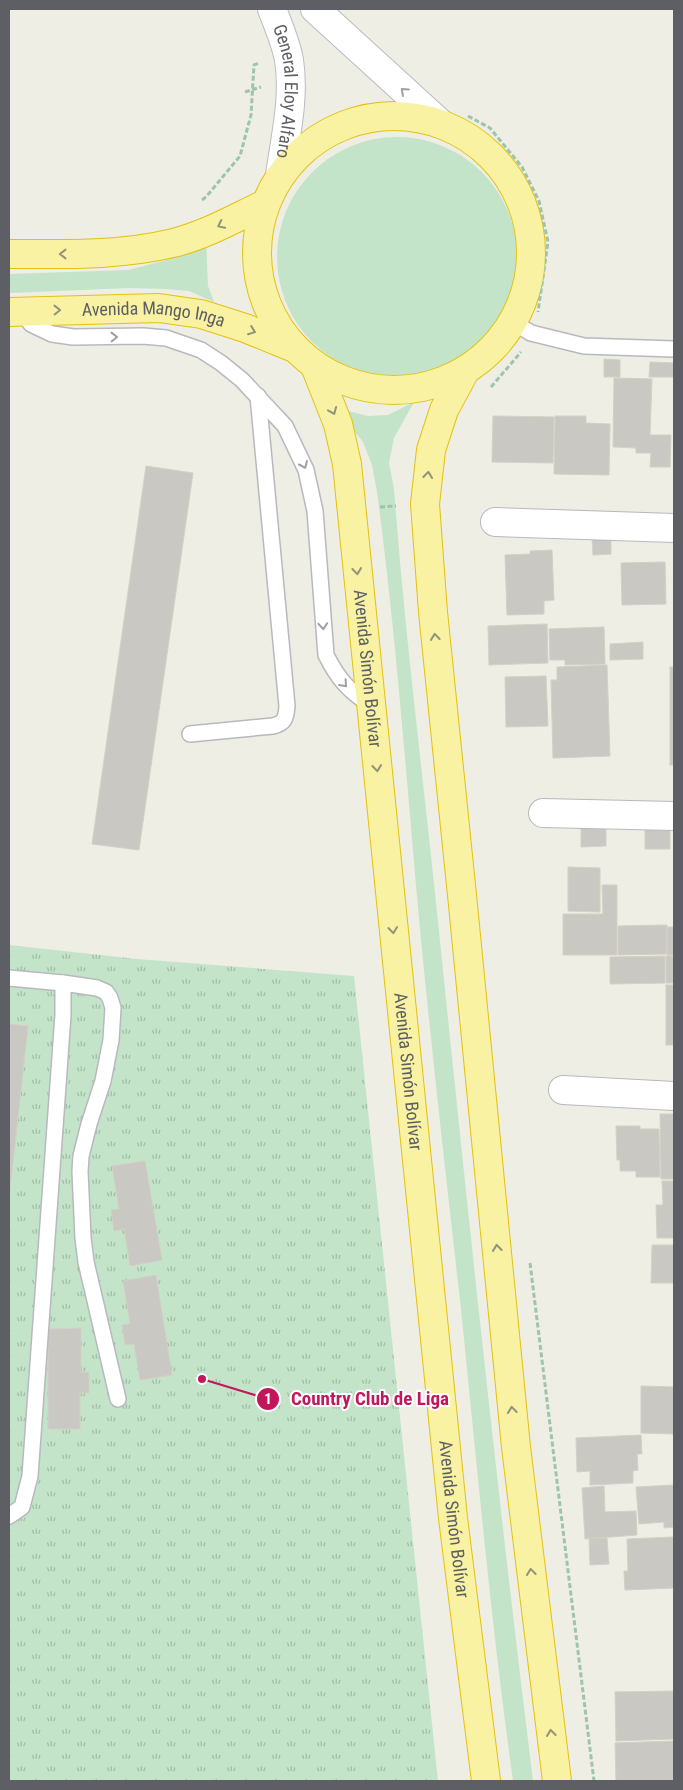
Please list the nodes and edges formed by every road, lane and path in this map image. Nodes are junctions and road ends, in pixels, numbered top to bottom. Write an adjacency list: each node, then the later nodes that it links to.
1 (272, 9): 4 (street, General Eloy Alfaro)
2 (315, 9): 3 (street, one-way to 2)
3 (440, 123): 4 (highway); 8 (highway)
4 (280, 175): 5 (highway)
5 (265, 204): 6 (highway, one-way to 6); 9 (highway)
6 (9, 254)
7 (15, 312): 9 (highway, Avenida Mango Inga, one-way to 9); 13 (lane, one-way to 13)
8 (513, 322): 10 (lane); 12 (highway)
9 (292, 346): 11 (highway)
10 (674, 349)
11 (314, 366): 12 (highway); 15 (highway, Avenida Simón Bolívar, one-way to 15)
12 (465, 371): 14 (highway, one-way to 12)
13 (258, 396): 18 (lane, one-way to 18); 19 (lane)
14 (425, 504): 15 (path); 29 (highway, one-way to 14)
15 (351, 508): 18 (highway, Avenida Simón Bolívar, one-way to 18)
16 (495, 522): 17 (street)
17 (674, 528)
18 (370, 705): 28 (highway, Avenida Simón Bolívar, one-way to 28)
19 (190, 734)
20 (543, 813): 21 (street)
21 (674, 816)
22 (9, 978): 23 (lane)
23 (63, 983): 26 (lane); 27 (lane)
24 (563, 1090): 25 (street)
25 (674, 1096)
26 (118, 1399)
27 (9, 1516)
28 (486, 1781)
29 (557, 1781)

